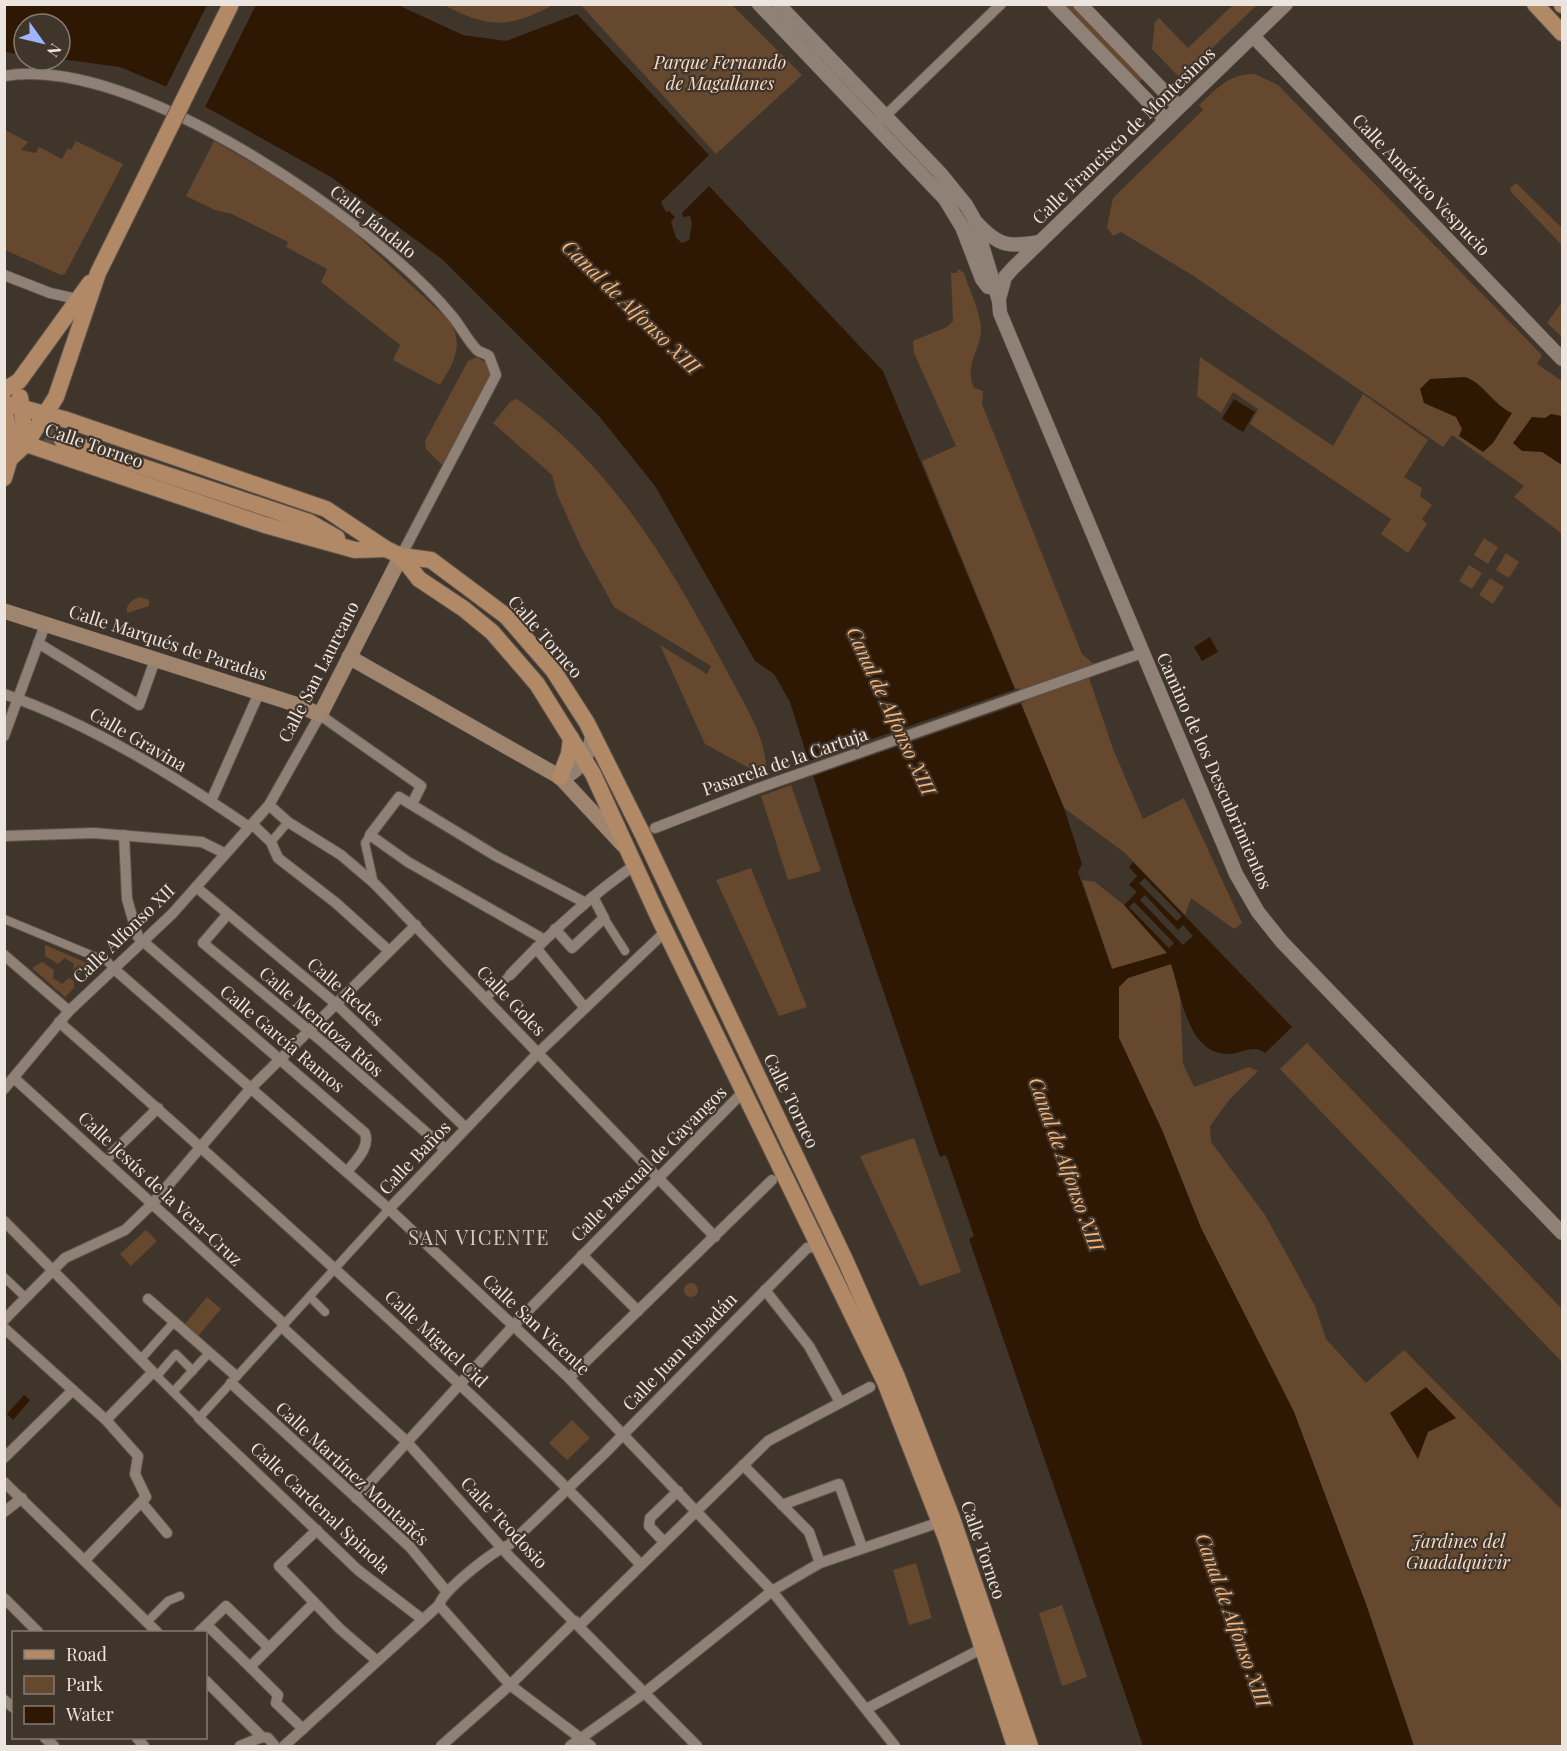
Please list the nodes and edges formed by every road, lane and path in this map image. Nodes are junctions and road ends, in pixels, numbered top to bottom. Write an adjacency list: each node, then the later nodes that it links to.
1 (231, 4): 17 (main road, bridge)
2 (759, 4): 14 (street, Camino de los Descubrimientos)
3 (778, 4): 14 (street, Camino de los Descubrimientos)
4 (1001, 4): 14 (street)
5 (1054, 4): 13 (street)
6 (1080, 4): 12 (street)
7 (1286, 4): 10 (street, Calle Francisco de Montesinos)
8 (1535, 4): 9 (main road)
9 (1563, 33)
10 (1253, 36): 12 (street, Calle Francisco de Montesinos); 21 (street, Calle Américo Vespucio)
11 (4, 76): 31 (street, Calle Jándalo)
12 (1179, 107): 13 (street, Calle Francisco de Montesinos)
13 (1166, 120): 16 (street, Calle Francisco de Montesinos)
14 (880, 121): 15 (street, Camino de los Descubrimientos); 20 (street, Camino de los Descubrimientos)
15 (974, 219): 16 (street); 20 (street, Camino de los Descubrimientos)
16 (1040, 242): 20 (street, Calle Francisco de Montesinos)
17 (98, 273): 19 (main road); 24 (main road)
18 (4, 275): 19 (street)
19 (77, 299): 22 (main road)
20 (999, 301): 35 (street, Camino de los Descubrimientos)
21 (1563, 359)
22 (12, 386): 23 (main road)
23 (10, 406): 24 (main road, Calle Torneo); 25 (main road)
24 (46, 414): 25 (main road); 29 (main road, Calle Torneo)
25 (14, 440): 27 (main road); 30 (main road, Calle Torneo)
26 (62, 440): 28 (main road, Calle Torneo)
27 (7, 469)
28 (309, 522): 29 (main road, Calle Torneo); 30 (main road, Calle Torneo)
29 (349, 524): 31 (main road, Calle Torneo)
30 (355, 550): 31 (main road, Calle Torneo)
31 (394, 553): 36 (main road, Calle San Laureano); 43 (main road, Calle Torneo)
32 (4, 611): 33 (main road, Calle Marqués de Paradas)
33 (45, 625): 34 (street); 37 (main road, Calle Marqués de Paradas)
34 (38, 643): 37 (street); 40 (street)
35 (1142, 653): 50 (street, Pasarela de la Cartuja); 96 (street, Camino de los Descubrimientos)
36 (349, 657): 41 (main road, Calle San Laureano); 44 (main road, Calle Torneo)
37 (155, 660): 38 (main road, Calle Marqués de Paradas)
38 (260, 693): 41 (main road, Calle Marqués de Paradas); 45 (street)
39 (4, 694): 40 (street, Calle Gravina)
40 (20, 699): 42 (street); 45 (street, Calle Gravina)
41 (320, 715): 46 (street); 47 (street, Calle San Laureano)
42 (4, 736)
43 (586, 748): 44 (main road); 44 (street); 50 (main road, Calle Torneo); 56 (main road, Calle Torneo)
44 (562, 773): 56 (main road, Calle Torneo)
45 (211, 801): 49 (street, Calle Gravina)
46 (411, 804): 52 (street); 59 (street)
47 (269, 805): 48 (street, Calle Goles); 49 (street, Calle Alfonso XII)
48 (288, 822): 54 (street); 57 (street, Calle Goles)
49 (250, 825): 54 (street, Calle Gravina); 55 (street, Calle Alfonso XII)
50 (653, 828): 140 (main road, Calle Torneo)
51 (124, 835): 53 (street); 55 (street); 66 (street)
52 (370, 835): 57 (street); 67 (street)
53 (4, 836)
54 (271, 842): 68 (street, Calle Gravina)
55 (224, 853): 58 (street, Calle Alfonso XII)
56 (633, 859): 59 (street); 65 (main road, Calle Torneo)
57 (375, 884): 63 (street, Calle Goles)
58 (196, 886): 60 (street, Calle Redes); 66 (street, Calle Alfonso XII)
59 (588, 900): 61 (street); 64 (street)
60 (227, 915): 74 (street, Calle Redes); 78 (street, Calle Mendoza Ríos)
61 (604, 918): 64 (street); 69 (street)
62 (4, 919): 71 (street)
63 (416, 925): 68 (street); 73 (street, Calle Goles)
64 (555, 929): 67 (street)
65 (667, 930): 75 (street, Calle Baños); 84 (main road, Calle Torneo)
66 (144, 941): 71 (street, Calle Alfonso XII); 80 (street, Calle García Ramos)
67 (540, 943): 72 (street); 75 (street)
68 (388, 950): 74 (street)
69 (625, 951)
70 (4, 955): 76 (street)
71 (113, 968): 76 (street, Calle Alfonso XII); 82 (street, Calle San Vicente)
72 (510, 975): 73 (street)
73 (486, 998): 79 (street, Calle Goles)
74 (335, 1004): 78 (street); 86 (street, Calle Redes)
75 (585, 1008): 79 (street, Calle Baños)
76 (69, 1011): 77 (street, Calle Alfonso XII)
77 (59, 1022): 81 (street, Calle Alfonso XII); 85 (street, Calle Miguel Cid)
78 (307, 1030): 80 (street); 88 (street, Calle Mendoza Ríos)
79 (538, 1053): 86 (street, Calle Baños); 91 (street, Calle Goles)
80 (281, 1058): 82 (street); 90 (street, Calle García Ramos)
81 (14, 1078): 83 (street, Calle Alfonso XII); 89 (street, Calle Jesús de la Vera-Cruz)
82 (251, 1088): 87 (street); 90 (street, Calle San Vicente)
83 (4, 1089)
84 (745, 1090): 91 (street, Calle Pascual de Gayangos); 98 (main road, Calle Torneo)
85 (158, 1108): 87 (street, Calle Miguel Cid); 89 (street)
86 (466, 1128): 88 (street, Calle Baños)
87 (201, 1146): 93 (street); 101 (street, Calle Miguel Cid)
88 (445, 1149): 94 (street, Calle Baños)
89 (105, 1160): 93 (street, Calle Jesús de la Vera-Cruz)
90 (347, 1172): 94 (street, Calle San Vicente)
91 (660, 1177): 97 (street, Calle Goles); 99 (street, Calle Pascual de Gayangos)
92 (772, 1180): 97 (street)
93 (153, 1203): 100 (street); 111 (street, Calle Jesús de la Vera-Cruz)
94 (389, 1209): 101 (street, Calle Baños); 112 (street, Calle San Vicente)
95 (4, 1221): 100 (street)
96 (1563, 1233)
97 (716, 1237): 107 (street)
98 (819, 1246): 103 (street, Calle Juan Rabadán); 140 (main road, Calle Torneo)
99 (582, 1255): 107 (street); 112 (street, Calle Pascual de Gayangos)
100 (52, 1269): 104 (street); 115 (street)
101 (335, 1269): 105 (street, Calle Baños); 120 (street, Calle Miguel Cid)
102 (4, 1277): 104 (street)
103 (765, 1290): 124 (street); 127 (street, Calle Juan Rabadán)
104 (25, 1297): 109 (street)
105 (310, 1297): 108 (street); 111 (street, Calle Baños)
106 (148, 1299): 110 (street, Calle Martínez Montañés)
107 (638, 1311): 118 (street)
108 (325, 1312)
109 (4, 1320)
110 (174, 1322): 114 (street, Calle Martínez Montañés); 115 (street)
111 (283, 1325): 119 (street, Calle Baños); 128 (street, Calle Teodosio)
112 (514, 1326): 118 (street, Calle San Vicente); 120 (street, Calle Pascual de Gayangos)
113 (4, 1328): 122 (street)
114 (209, 1353): 116 (street); 119 (street, Calle Martínez Montañés)
115 (141, 1359): 117 (street)
116 (193, 1371): 117 (street); 123 (street)
117 (155, 1374): 123 (street); 126 (street)
118 (569, 1378): 127 (street, Calle San Vicente)
119 (234, 1380): 125 (street, Calle Baños); 135 (street, Calle Martínez Montañés)
120 (461, 1384): 128 (street, Calle Pascual de Gayangos); 132 (street, Calle Miguel Cid)
121 (870, 1388): 124 (street)
122 (73, 1390): 126 (street); 129 (street)
123 (173, 1392): 125 (street)
124 (840, 1402): 130 (street)
125 (199, 1418): 141 (street, Calle Cardenal Spinola)
126 (105, 1420): 136 (street)
127 (624, 1434): 132 (street, Calle Juan Rabadán); 133 (street, Calle San Vicente)
128 (406, 1441): 135 (street, Calle Pascual de Gayangos); 145 (street, Calle Teodosio)
129 (4, 1458)
130 (743, 1465): 137 (street); 138 (street)
131 (4, 1482): 134 (street)
132 (569, 1489): 145 (street, Calle Juan Rabadán); 148 (street, Calle Miguel Cid)
133 (678, 1491): 138 (street, Calle San Vicente); 143 (street)
134 (22, 1498): 139 (street); 146 (street)
135 (356, 1498): 150 (street, Calle Martínez Montañés)
136 (142, 1503): 142 (street); 146 (street)
137 (782, 1505): 144 (street); 147 (street)
138 (696, 1511): 143 (street); 149 (street, Calle San Vicente)
139 (4, 1512)
140 (946, 1520): 144 (street); 163 (main road, Calle Torneo); 181 (main road, Calle Torneo)
141 (317, 1530): 153 (street); 155 (street, Calle Cardenal Spinola)
142 (167, 1533)
143 (664, 1542): 148 (street)
144 (862, 1547): 147 (street)
145 (503, 1548): 150 (street, Calle Juan Rabadán); 157 (street, Calle Teodosio)
146 (85, 1560): 156 (street)
147 (820, 1563): 149 (street)
148 (641, 1565): 157 (street)
149 (772, 1591): 168 (street); 169 (street, Calle San Vicente)
150 (447, 1592): 154 (street)
151 (180, 1596): 156 (street)
152 (4, 1598): 159 (street)
153 (314, 1603): 162 (street); 164 (street)
154 (439, 1605): 155 (street); 167 (street)
155 (422, 1619): 164 (street)
156 (147, 1622): 160 (street)
157 (577, 1623): 167 (street); 168 (street, Calle Teodosio)
158 (203, 1629): 162 (street)
159 (37, 1631)
160 (156, 1631)
161 (207, 1632): 165 (street)
162 (269, 1648): 165 (street)
163 (981, 1649): 169 (street); 181 (main road, Calle Torneo)
164 (376, 1660): 170 (street)
165 (250, 1667): 170 (street)
166 (207, 1682): 171 (street)
167 (510, 1685): 172 (street); 176 (street)
168 (644, 1694): 172 (street); 179 (street, Calle Teodosio)
169 (866, 1709): 180 (street, Calle San Vicente)
170 (303, 1730): 175 (street)
171 (262, 1737): 173 (street); 174 (street)
172 (580, 1739): 177 (street); 178 (street)
173 (240, 1746)
174 (275, 1746)
175 (284, 1746)
176 (441, 1746)
177 (570, 1746)
178 (591, 1746)
179 (697, 1746)
180 (895, 1746)
181 (1023, 1746)

